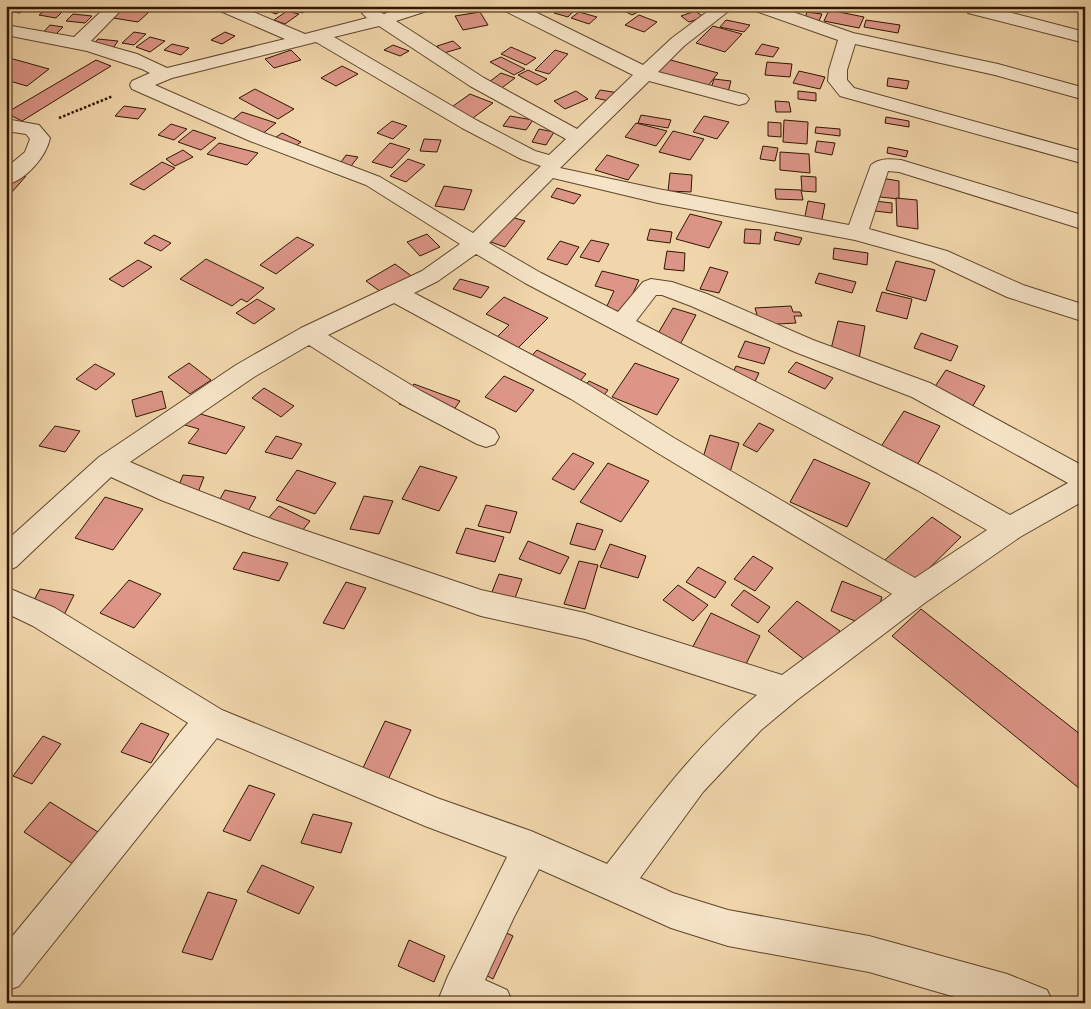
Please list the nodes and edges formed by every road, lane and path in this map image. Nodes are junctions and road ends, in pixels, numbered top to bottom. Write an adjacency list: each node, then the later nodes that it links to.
1 (117, 6): 14 (street)
2 (224, 6): 12 (street)
3 (361, 6): 9 (street)
4 (424, 6): 9 (street)
5 (509, 6): 16 (street)
6 (727, 6): 16 (street)
7 (759, 6): 11 (street)
8 (971, 7): 13 (street)
9 (382, 20): 12 (street); 22 (street)
10 (6, 30): 14 (street)
11 (848, 36): 18 (street); 23 (street)
12 (312, 38): 15 (street); 24 (street)
13 (1085, 38)
14 (77, 44): 15 (street)
15 (165, 74): 17 (street)
16 (646, 74): 19 (street); 22 (street)
17 (139, 85): 21 (path); 28 (street)
18 (1085, 94)
19 (739, 99)
20 (6, 125): 21 (street)
21 (32, 129): 25 (street)
22 (580, 138): 24 (street)
23 (1085, 158)
24 (550, 167): 27 (street); 28 (street)
25 (6, 179)
26 (1085, 223): 27 (street)
27 (857, 233): 30 (street)
28 (475, 244): 29 (street); 31 (street)
29 (395, 294): 32 (street); 39 (street)
30 (1085, 314)
31 (622, 324): 35 (street); 37 (street)
32 (309, 334): 33 (street); 34 (street)
33 (486, 436)
34 (108, 464): 38 (street); 41 (street)
35 (1085, 480)
36 (1085, 487): 37 (street)
37 (1010, 529): 39 (street)
38 (6, 559)
39 (916, 593): 41 (street)
40 (6, 599): 42 (street)
41 (786, 690): 44 (street)
42 (211, 720): 43 (street); 45 (street)
43 (531, 848): 44 (street); 46 (street)
44 (614, 884): 47 (street)
45 (6, 973)
46 (470, 998)
47 (1034, 1003)

